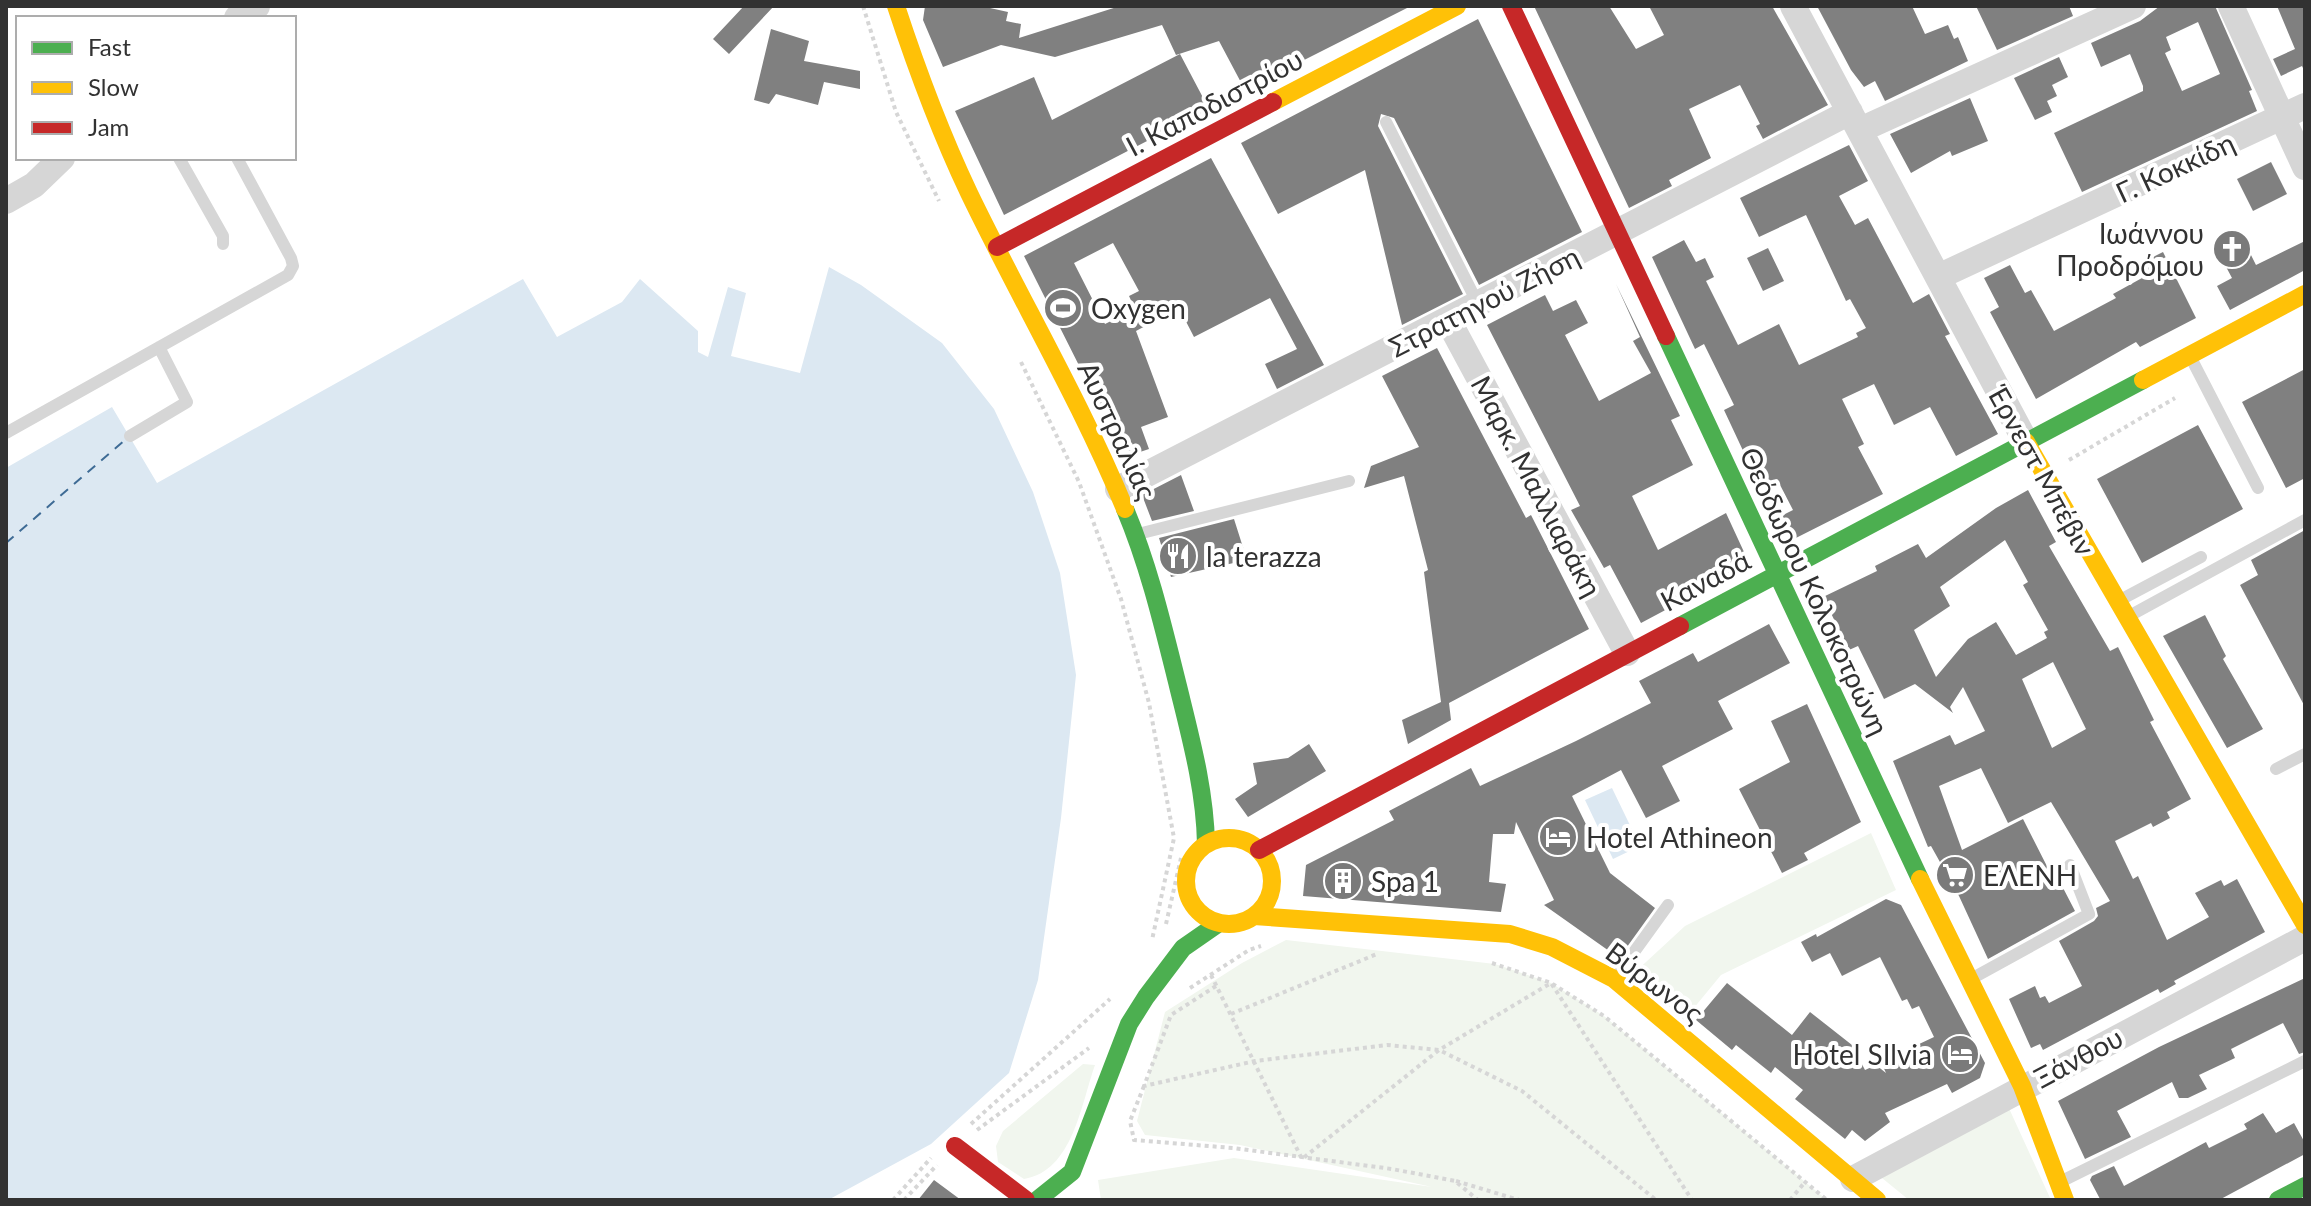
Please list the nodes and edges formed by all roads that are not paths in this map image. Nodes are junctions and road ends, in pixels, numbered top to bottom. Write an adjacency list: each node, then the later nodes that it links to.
1 (896, 6): 17 (street, Αυστραλίας)
2 (1457, 6): 17 (street, Ι. Καποδιστρίου)
3 (1511, 6): 15 (street, Θεόδωρου Κολοκοτρώνη)
4 (1793, 6): 8 (street, Έρνεστ Μπέβιν)
5 (2133, 6): 8 (street, Στρατηγού Ζήση)
6 (2231, 6): 7 (street)
7 (2294, 111): 13 (street); 18 (street, Γ. Κοκκίδη)
8 (1855, 121): 15 (street, Στρατηγού Ζήση); 18 (street, Έρνεστ Μπέβιν)
9 (1386, 122): 20 (lane)
10 (60, 160): 14 (street)
11 (180, 160): 16 (lane)
12 (238, 160): 22 (lane)
13 (2305, 167)
14 (6, 201)
15 (1616, 233): 20 (street, Στρατηγού Ζήση); 33 (street, Θεόδωρου Κολοκοτρώνη)
16 (223, 244)
17 (997, 247): 29 (street, Αυστραλίας)
18 (1938, 277): 26 (street, Έρνεστ Μπέβιν)
19 (2305, 294): 23 (street, Καναδά)
20 (1478, 304): 21 (street, Στρατηγού Ζήση)
21 (1448, 320): 29 (street, Στρατηγού Ζήση); 35 (street, Μαρκ. Μαλλιαράκη)
22 (159, 347): 24 (lane); 25 (lane)
23 (2189, 355): 26 (street, Καναδά); 28 (lane)
24 (6, 433)
25 (130, 436)
26 (2026, 442): 33 (street, Καναδά); 34 (street, Έρνεστ Μπέβιν)
27 (1349, 481): 31 (lane)
28 (2258, 488)
29 (1118, 489): 31 (street, Αυστραλίας)
30 (2305, 520): 34 (lane)
31 (1135, 535): 38 (street, Αυστραλίας)
32 (2201, 557): 34 (lane)
33 (1775, 574): 35 (street, Καναδά); 51 (street, Θεόδωρου Κολοκοτρώνη)
34 (2120, 611): 47 (street, Έρνεστ Μπέβιν)
35 (1627, 653): 41 (street, Καναδά)
36 (2305, 754): 37 (lane)
37 (2276, 769)
38 (1207, 806): 39 (street); 40 (street)
39 (1233, 838): 40 (street); 41 (street)
40 (1206, 844): 44 (street)
41 (1259, 850): 45 (street)
42 (2070, 865): 51 (lane)
43 (1668, 905): 50 (lane)
44 (1195, 907): 46 (street); 49 (street)
45 (1254, 916): 46 (street); 50 (street, Βύρωνος)
46 (1219, 923): 49 (street)
47 (2305, 925)
48 (2305, 938): 53 (street, Ξάνθου)
49 (1183, 948): 55 (street)
50 (1614, 979): 56 (street, Βύρωνος)
51 (1968, 981): 53 (street, Θεόδωρου Κολοκοτρώνη)
52 (2305, 1061): 58 (lane)
53 (2022, 1086): 56 (street, Ξάνθου); 58 (street, Θεόδωρου Κολοκοτρώνη)
54 (953, 1143): 59 (street)
55 (1072, 1172): 60 (street); 61 (street)
56 (1853, 1179): 62 (street, Βύρωνος)
57 (2305, 1186): 63 (street)
58 (2062, 1191)
59 (1026, 1200)
60 (1037, 1200)
61 (1075, 1200)
62 (1877, 1200)
63 (2278, 1200)

